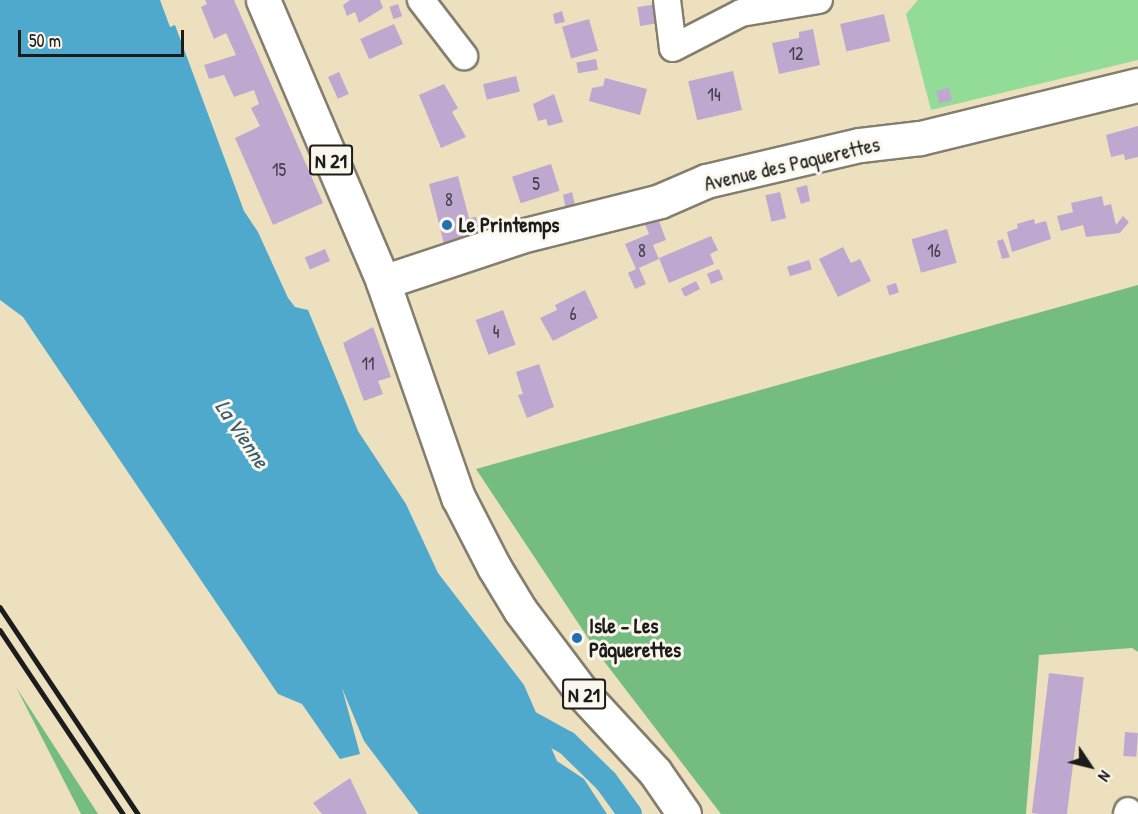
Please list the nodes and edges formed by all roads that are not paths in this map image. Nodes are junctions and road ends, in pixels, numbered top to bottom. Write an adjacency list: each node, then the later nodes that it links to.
1 (263, 0): 7 (main road, N 21)
2 (420, 0): 5 (street)
3 (667, 0): 4 (street)
4 (819, 0)
5 (464, 56)
6 (1138, 85): 7 (main road, Avenue des Paquerettes)
7 (383, 282): 8 (main road, N 21)
8 (684, 814)

